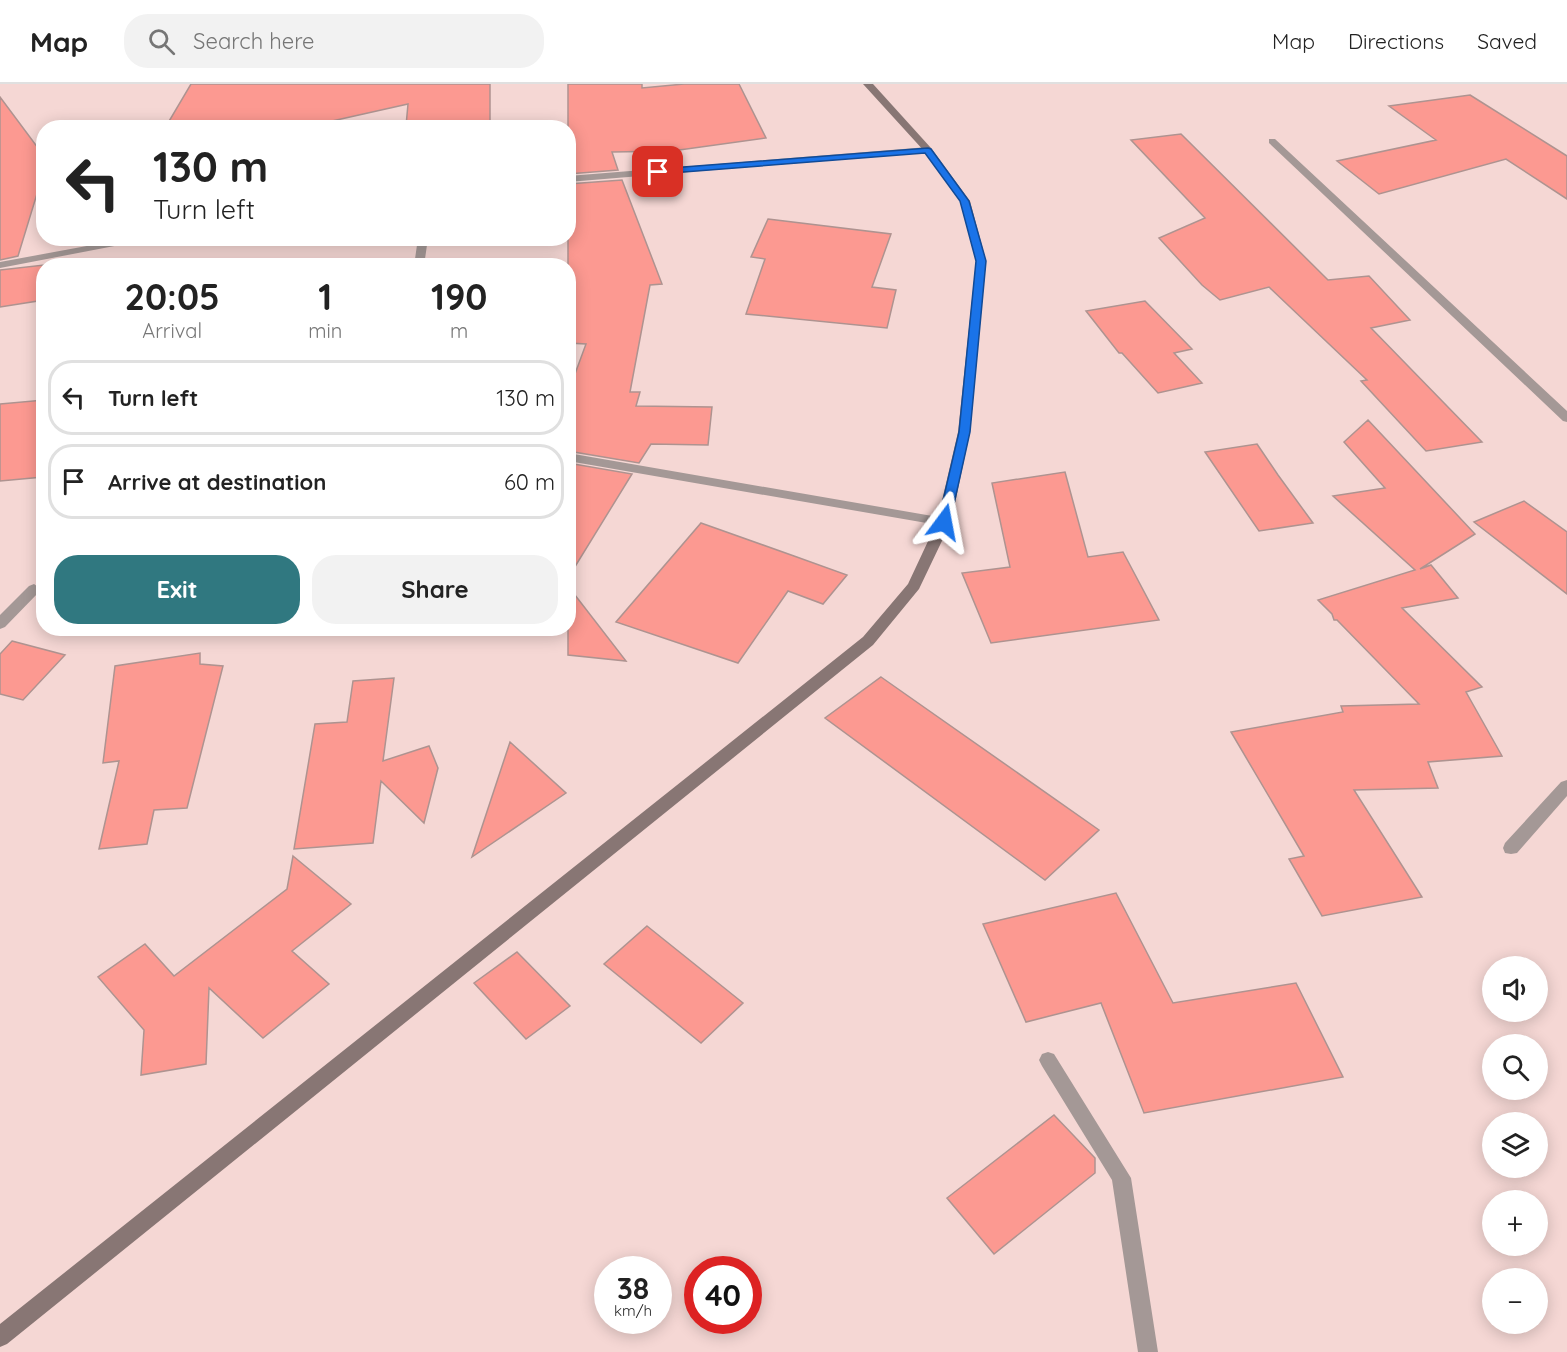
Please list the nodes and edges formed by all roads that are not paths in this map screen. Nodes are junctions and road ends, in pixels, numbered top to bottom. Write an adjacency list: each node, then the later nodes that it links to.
1 (868, 84): 3 (street)
2 (1272, 141): 9 (street)
3 (928, 150): 4 (street); 11 (street)
4 (576, 178)
5 (106, 246): 6 (street)
6 (39, 258)
7 (36, 259): 8 (street)
8 (0, 265)
9 (1567, 418)
10 (576, 458): 11 (street)
11 (944, 522): 17 (street)
12 (34, 589): 13 (street)
13 (0, 624)
14 (1567, 786): 15 (street)
15 (1511, 848)
16 (1048, 1060): 18 (street)
17 (0, 1337)
18 (1149, 1352)

